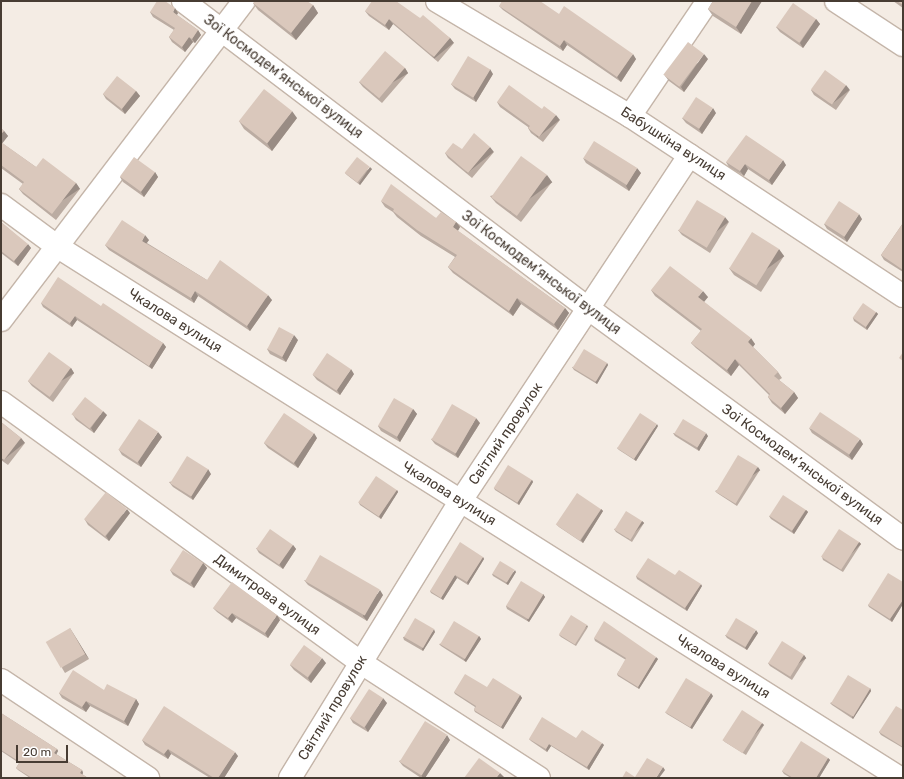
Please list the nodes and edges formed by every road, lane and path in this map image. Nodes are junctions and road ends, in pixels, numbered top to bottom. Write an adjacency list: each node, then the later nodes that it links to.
1 (183, 1): 6 (street, Зої Космодем’янської вулиця)
2 (244, 1): 6 (street)
3 (437, 1): 8 (street, Бабушкіна вулиця)
4 (708, 1): 8 (street)
5 (836, 1): 7 (street)
6 (222, 32): 11 (street); 13 (street, Зої Космодем’янської вулиця)
7 (903, 45)
8 (630, 116): 9 (street, Бабушкіна вулиця)
9 (690, 155): 12 (street, Бабушкіна вулиця); 13 (street, Світлий провулок)
10 (1, 205): 11 (street, Чкалова вулиця)
11 (58, 248): 14 (street); 16 (street, Чкалова вулиця)
12 (903, 296)
13 (589, 309): 16 (street, Світлий провулок); 17 (street, Зої Космодем’янської вулиця)
14 (1, 320)
15 (1, 402): 18 (street, Димитрова вулиця)
16 (460, 502): 18 (street, Світлий провулок); 23 (street, Чкалова вулиця)
17 (903, 539)
18 (360, 662): 21 (street, Світлий провулок); 22 (street, Димитрова вулиця)
19 (1, 680): 20 (street)
20 (148, 778)
21 (290, 778)
22 (539, 778)
23 (900, 778)

